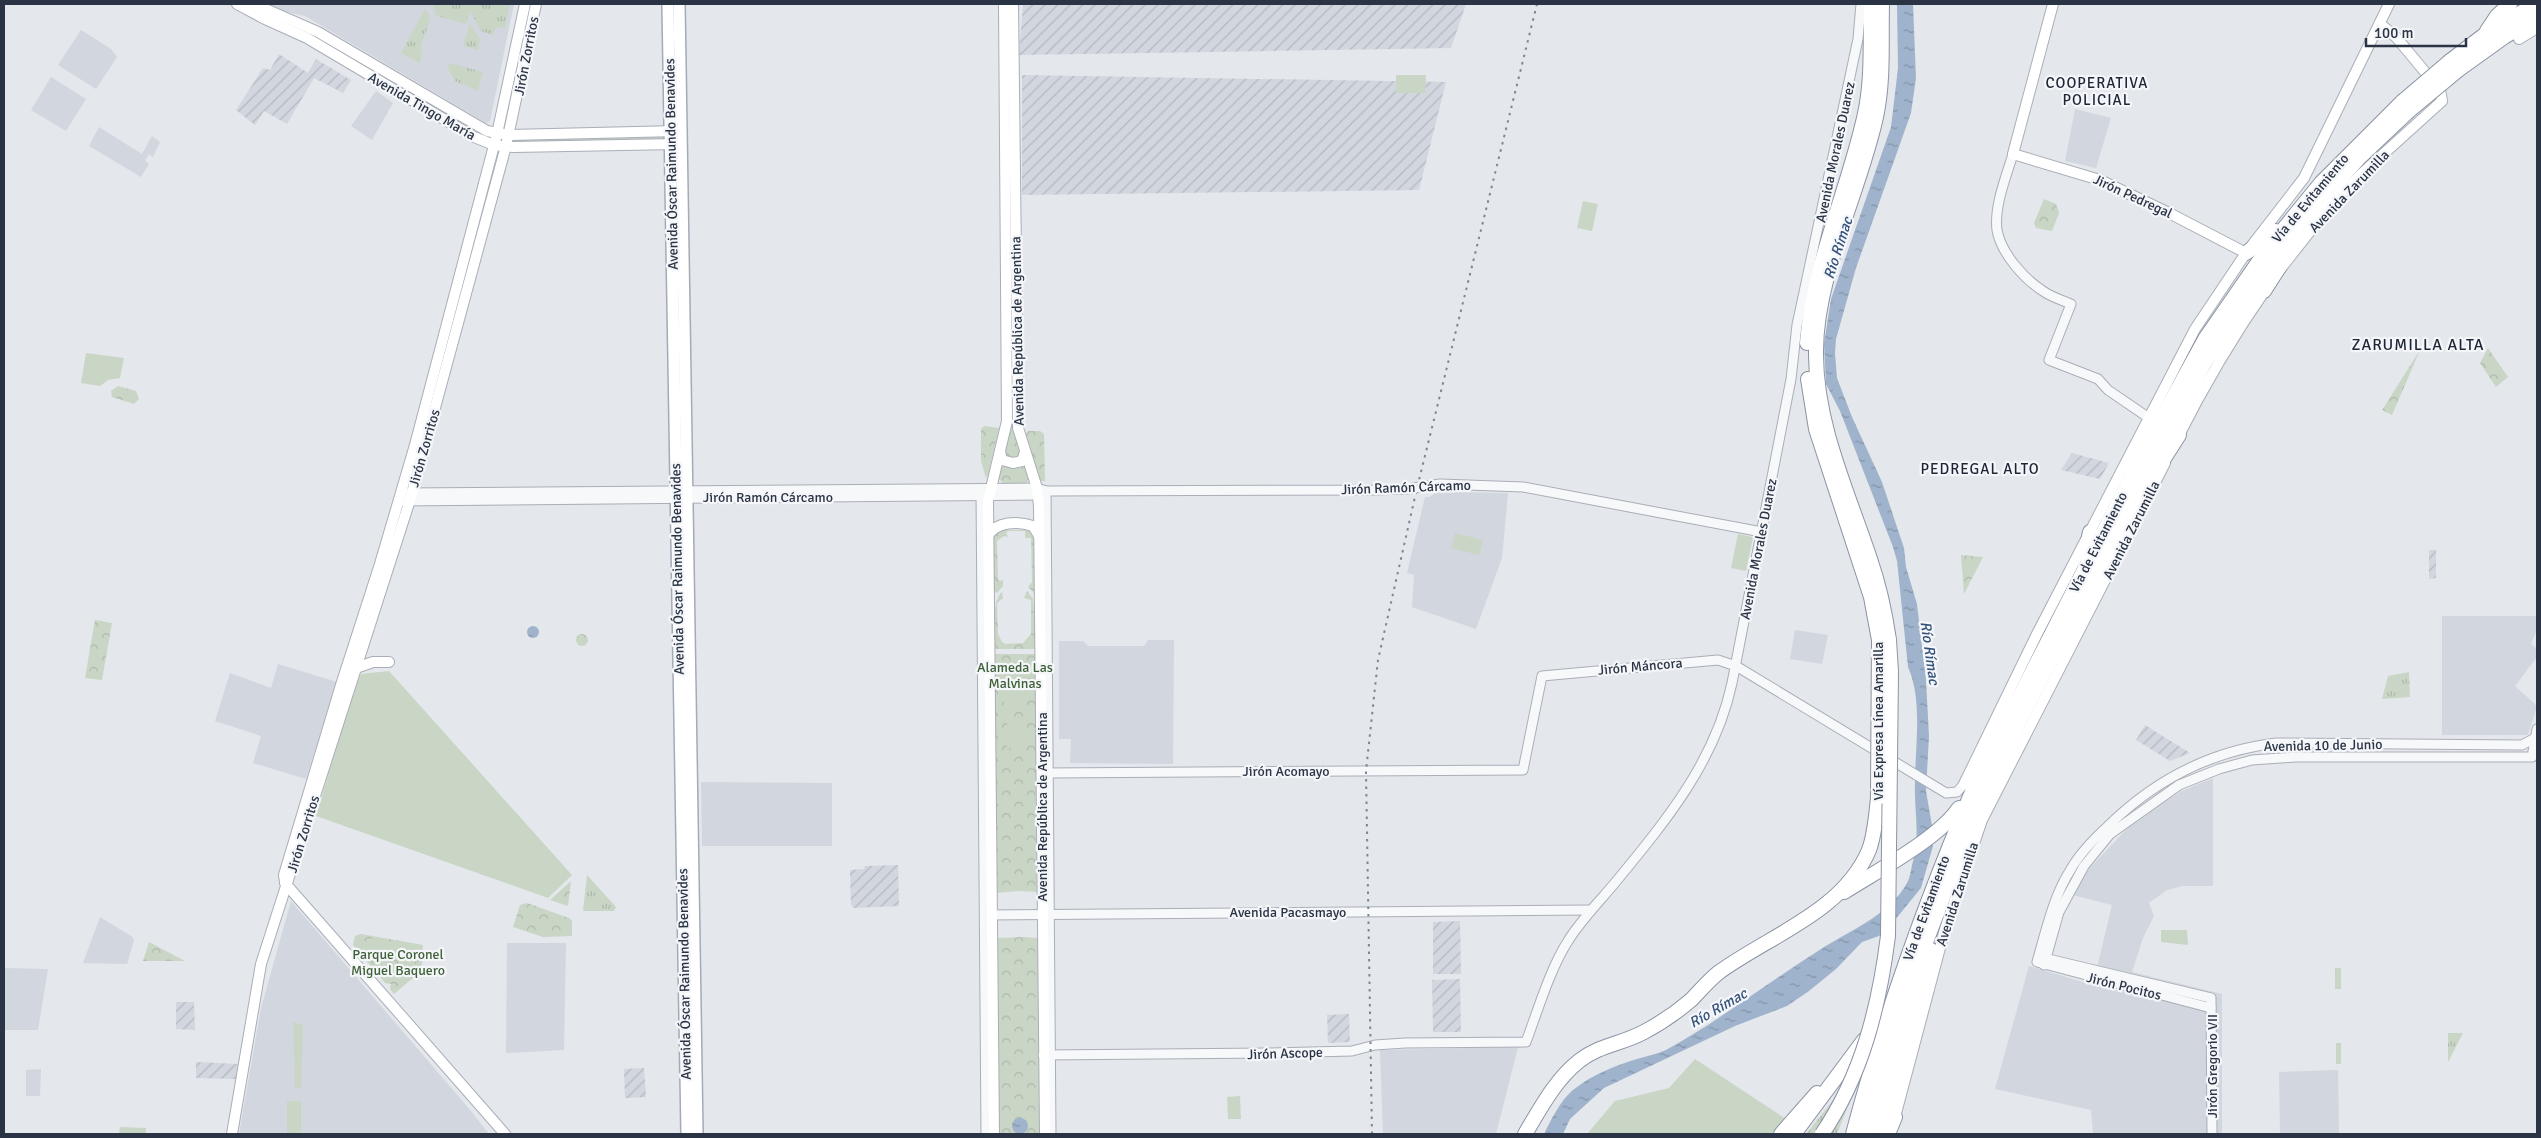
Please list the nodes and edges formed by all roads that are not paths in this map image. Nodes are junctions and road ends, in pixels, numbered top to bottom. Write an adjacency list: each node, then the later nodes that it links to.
1 (237, 4): 26 (main road, Avenida Tingo María)
2 (254, 4): 24 (main road, Avenida Tingo María)
3 (525, 4): 24 (main road, Jirón Zorritos)
4 (536, 4): 25 (main road, Jirón Zorritos)
5 (668, 4): 23 (main road, Avenida Óscar Raimundo Benavides)
6 (679, 4): 23 (main road, Avenida Óscar Raimundo Benavides)
7 (1004, 4): 35 (main road, Avenida República de Argentina)
8 (1013, 4): 36 (main road, Avenida República de Argentina)
9 (1862, 4): 42 (street, Avenida Morales Duarez)
10 (1871, 4): 47 (highway, Vía Expresa Línea Amarilla)
11 (1882, 4): 47 (highway, Vía Expresa Línea Amarilla)
12 (2053, 4): 29 (main road)
13 (2390, 4): 17 (main road)
14 (2510, 4): 19 (highway)
15 (2536, 4): 19 (highway)
16 (2537, 18): 21 (highway, Vía de Evitamiento)
17 (2380, 24): 31 (main road); 32 (main road, Avenida Zarumilla)
18 (2537, 28): 20 (main road)
19 (2483, 36): 22 (highway, Vía de Evitamiento)
20 (2519, 39): 21 (highway)
21 (2473, 58): 22 (highway, Vía de Evitamiento)
22 (2454, 66): 30 (highway, Vía de Evitamiento, bridge)
23 (676, 131): 25 (main road, Avenida Tingo María); 27 (main road, Avenida Óscar Raimundo Benavides)
24 (497, 134): 25 (main road, Avenida Tingo María); 26 (main road, Jirón Zorritos)
25 (509, 135): 28 (main road, Jirón Zorritos)
26 (494, 144): 28 (main road, Avenida Tingo María); 40 (main road, Jirón Zorritos)
27 (677, 144): 28 (main road, Avenida Tingo María); 39 (main road, Avenida Óscar Raimundo Benavides)
28 (506, 146): 40 (main road, Jirón Zorritos)
29 (2013, 154): 31 (main road, Jirón Pedregal); 33 (street)
30 (2293, 225): 31 (highway); 32 (highway); 41 (highway, Vía de Evitamiento); 46 (highway, Vía de Evitamiento)
31 (2246, 253): 33 (main road)
32 (2264, 291): 34 (main road, Avenida Zarumilla)
33 (2149, 418): 43 (main road)
34 (2179, 435): 41 (highway); 70 (main road, Avenida Zarumilla)
35 (1000, 450): 36 (main road); 37 (main road, Avenida República de Argentina)
36 (1025, 452): 38 (main road, Avenida República de Argentina)
37 (986, 491): 38 (street, Jirón Ramón Cárcamo); 39 (street, Jirón Ramón Cárcamo); 44 (main road, Avenida República de Argentina); 61 (street, Avenida República de Argentina)
38 (1041, 491): 42 (street, Jirón Ramón Cárcamo); 45 (main road, Avenida República de Argentina); 55 (street, Avenida República de Argentina)
39 (680, 494): 40 (street, Jirón Ramón Cárcamo); 74 (main road, Avenida Óscar Raimundo Benavides); 75 (main road, Avenida Óscar Raimundo Benavides)
40 (405, 497): 50 (main road, Jirón Zorritos); 57 (main road, Jirón Zorritos)
41 (2127, 511): 58 (highway, Vía de Evitamiento)
42 (1762, 532): 49 (street, Avenida Morales Duarez)
43 (2090, 532): 46 (highway); 56 (main road)
44 (988, 536): 45 (main road); 61 (main road, Avenida República de Argentina)
45 (1040, 537): 62 (main road, Avenida República de Argentina)
46 (2082, 572): 56 (highway, Vía de Evitamiento)
47 (1884, 640): 59 (highway, Vía Expresa Línea Amarilla, bridge); 83 (highway, Vía Expresa Línea Amarilla, bridge)
48 (390, 662): 50 (main road)
49 (1736, 666): 54 (street, Jirón Máncora); 56 (street, Jirón Máncora); 60 (street, Avenida Morales Duarez)
50 (356, 668): 57 (main road, Jirón Zorritos)
51 (2536, 733): 52 (street, Avenida 10 de Junio); 53 (street, Avenida 10 de Junio)
52 (2249, 746): 53 (street); 63 (street, Avenida 10 de Junio)
53 (2252, 760): 63 (street, Avenida 10 de Junio)
54 (1523, 770): 55 (street, Jirón Acomayo)
55 (1048, 773): 62 (street, Avenida República de Argentina)
56 (1970, 782): 59 (highway); 64 (highway, Vía de Evitamiento)
57 (285, 883): 72 (main road, Jirón Zorritos); 73 (main road)
58 (1946, 892): 71 (highway, Vía de Evitamiento); 84 (highway)
59 (1835, 898): 80 (highway, Vía Expresa Línea Amarilla)
60 (1591, 910): 62 (street, Avenida Pacasmayo); 67 (street, Avenida Morales Duarez)
61 (989, 915): 62 (street, Avenida Pacasmayo); 76 (street, Avenida República de Argentina); 77 (main road, Avenida República de Argentina)
62 (1045, 915): 68 (main road, Avenida República de Argentina)
63 (2041, 960): 65 (street, Jirón Pocitos); 66 (street, Jirón Pocitos)
64 (1896, 989): 69 (highway); 71 (highway, Vía de Evitamiento)
65 (2211, 998): 66 (street, Jirón Gregorio VII)
66 (2212, 1008): 86 (street, Jirón Gregorio VII)
67 (1526, 1042): 68 (street, Jirón Ascope)
68 (1047, 1055): 78 (main road, Avenida República de Argentina); 79 (street, Avenida República de Argentina)
69 (1841, 1074): 81 (highway); 82 (highway)
70 (1895, 1117): 85 (highway)
71 (1856, 1133)
72 (232, 1134)
73 (504, 1134)
74 (687, 1134)
75 (697, 1134)
76 (986, 1134)
77 (994, 1134)
78 (1045, 1134)
79 (1051, 1134)
80 (1525, 1134)
81 (1781, 1134)
82 (1794, 1134)
83 (1822, 1134)
84 (1879, 1134)
85 (1888, 1134)
86 (2212, 1134)

